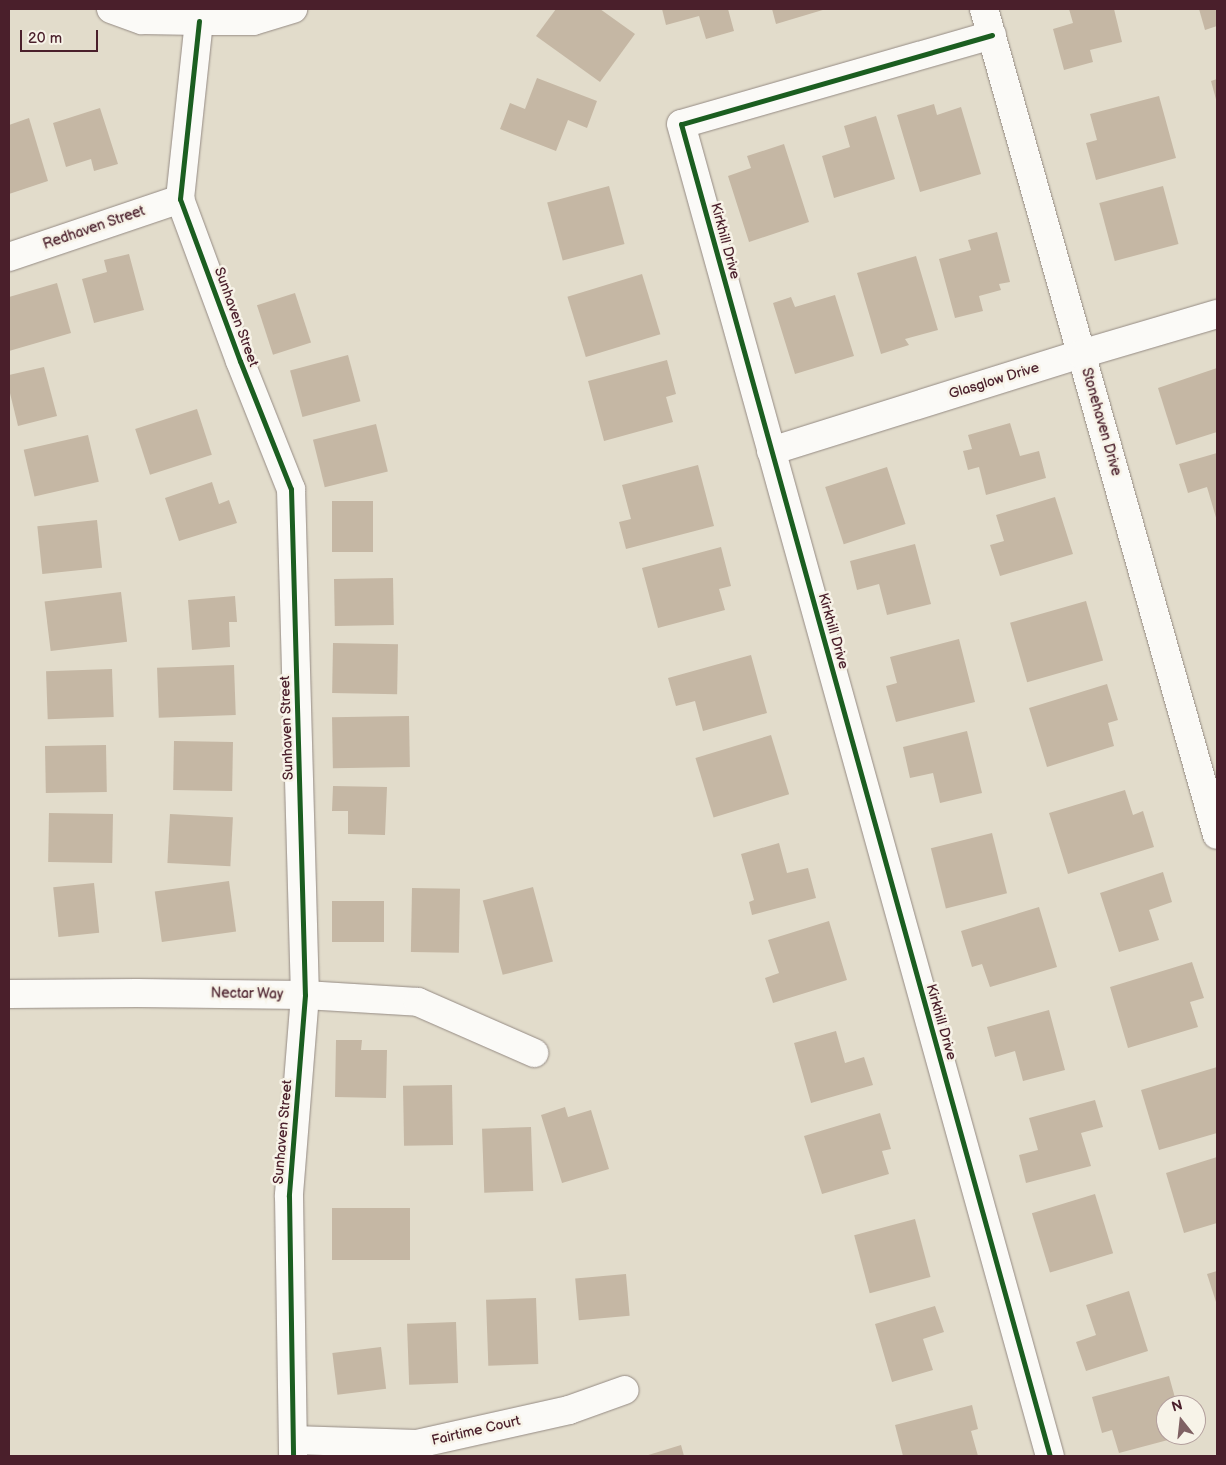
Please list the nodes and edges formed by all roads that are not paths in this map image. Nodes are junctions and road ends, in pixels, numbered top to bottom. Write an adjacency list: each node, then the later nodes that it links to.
1 (111, 9): 4 (street)
2 (293, 9): 4 (street)
3 (984, 9): 5 (street, Stonehaven Drive)
4 (199, 21): 6 (street, Sunhaven Street)
5 (992, 35): 9 (street, Stonehaven Drive); 10 (street, Kirkhill Drive)
6 (180, 199): 7 (street, Redhaven Street); 13 (street, Sunhaven Street)
7 (9, 257)
8 (1217, 314): 9 (street, Glasglow Drive)
9 (1081, 354): 10 (street, Glasglow Drive); 11 (street, Stonehaven Drive)
10 (771, 451): 17 (street, Kirkhill Drive)
11 (1217, 835)
12 (9, 994): 13 (street, Nectar Way)
13 (306, 995): 14 (street, Nectar Way); 16 (street, Sunhaven Street)
14 (534, 1053)
15 (625, 1390): 16 (street, Fairtime Court)
16 (293, 1448)
17 (1050, 1456)

